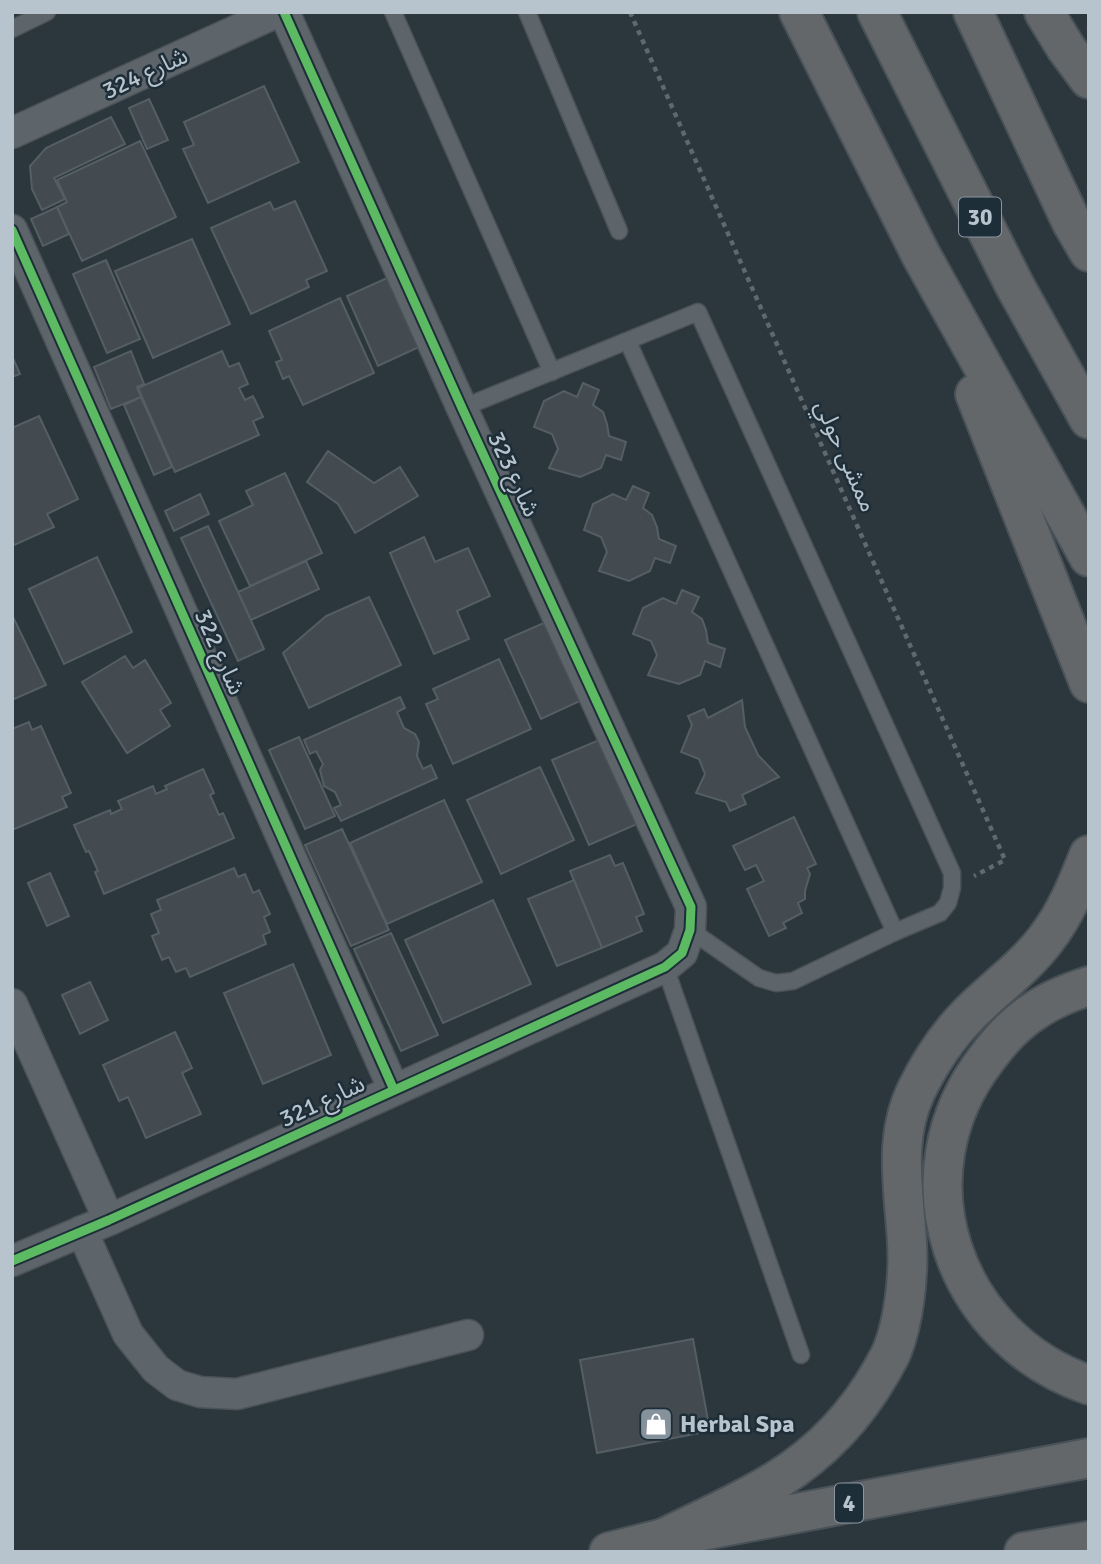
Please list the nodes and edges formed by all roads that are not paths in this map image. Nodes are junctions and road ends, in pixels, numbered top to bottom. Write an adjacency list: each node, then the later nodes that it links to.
1 (47, 12): 10 (lane)
2 (277, 12): 12 (street, شارع 324)
3 (284, 12): 19 (street, شارع 323)
4 (393, 12): 18 (lane)
5 (527, 12): 14 (lane)
6 (799, 12): 16 (highway)
7 (877, 12): 20 (highway, 30)
8 (973, 12): 15 (highway)
9 (1044, 12): 11 (highway)
10 (12, 29)
11 (1089, 79)
12 (12, 133)
13 (12, 230): 28 (street, شارع 322)
14 (619, 231)
15 (1089, 253)
16 (921, 256): 21 (highway); 22 (highway)
17 (628, 342): 18 (lane); 24 (lane); 24 (lane)
18 (552, 372): 19 (lane)
19 (462, 408): 25 (street, شارع 323)
20 (1089, 419)
21 (1089, 557)
22 (1089, 683)
23 (1089, 855): 35 (highway)
24 (895, 932): 25 (lane)
25 (679, 950): 28 (street, شارع 321); 32 (lane)
26 (1089, 986): 33 (highway)
27 (12, 1004): 29 (street)
28 (394, 1090): 29 (street, شارع 321)
29 (96, 1225): 30 (street, شارع 321); 31 (street)
30 (12, 1261)
31 (468, 1335)
32 (801, 1355)
33 (1089, 1385)
34 (1089, 1458): 35 (highway, 4)
35 (664, 1538): 37 (highway, 4)
36 (1089, 1541): 38 (highway)
37 (609, 1552)
38 (1024, 1552)

